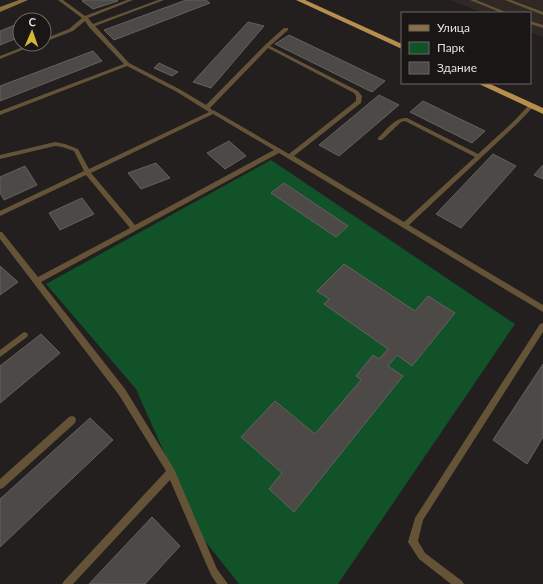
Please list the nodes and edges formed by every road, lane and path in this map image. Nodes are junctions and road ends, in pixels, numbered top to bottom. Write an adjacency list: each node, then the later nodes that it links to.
1 (25, 0): 8 (main road)
2 (60, 0): 11 (lane)
3 (131, 0): 11 (lane)
4 (162, 0): 13 (lane)
5 (300, 0): 18 (highway)
6 (472, 0): 9 (lane)
7 (507, 0): 10 (lane)
8 (0, 10)
9 (503, 12)
10 (543, 14)
11 (85, 18): 13 (lane); 16 (lane)
12 (531, 22): 14 (lane)
13 (91, 26): 21 (lane)
14 (543, 27)
15 (286, 29): 17 (lane)
16 (52, 38)
17 (267, 46): 24 (lane); 30 (lane)
18 (401, 47)
19 (15, 52): 20 (lane)
20 (0, 58)
21 (127, 64): 24 (lane); 27 (lane)
22 (483, 84): 23 (highway)
23 (531, 106): 25 (highway); 31 (lane)
24 (207, 108): 26 (lane)
25 (543, 111)
26 (214, 112): 29 (lane); 33 (lane)
27 (0, 113)
28 (380, 139): 31 (lane)
29 (279, 150): 30 (lane); 36 (lane)
30 (290, 156): 35 (lane)
31 (478, 156): 35 (lane)
32 (0, 157): 33 (lane)
33 (87, 172): 34 (lane); 36 (lane)
34 (0, 214)
35 (405, 225): 39 (lane)
36 (134, 228): 38 (lane)
37 (0, 234): 38 (lane)
38 (37, 281): 44 (lane)
39 (543, 309)
40 (543, 326): 48 (lane)
41 (24, 335): 42 (lane)
42 (0, 354)
43 (72, 420): 45 (lane)
44 (171, 472): 46 (lane); 47 (lane)
45 (0, 485)
46 (67, 584)
47 (223, 584)
48 (459, 584)

